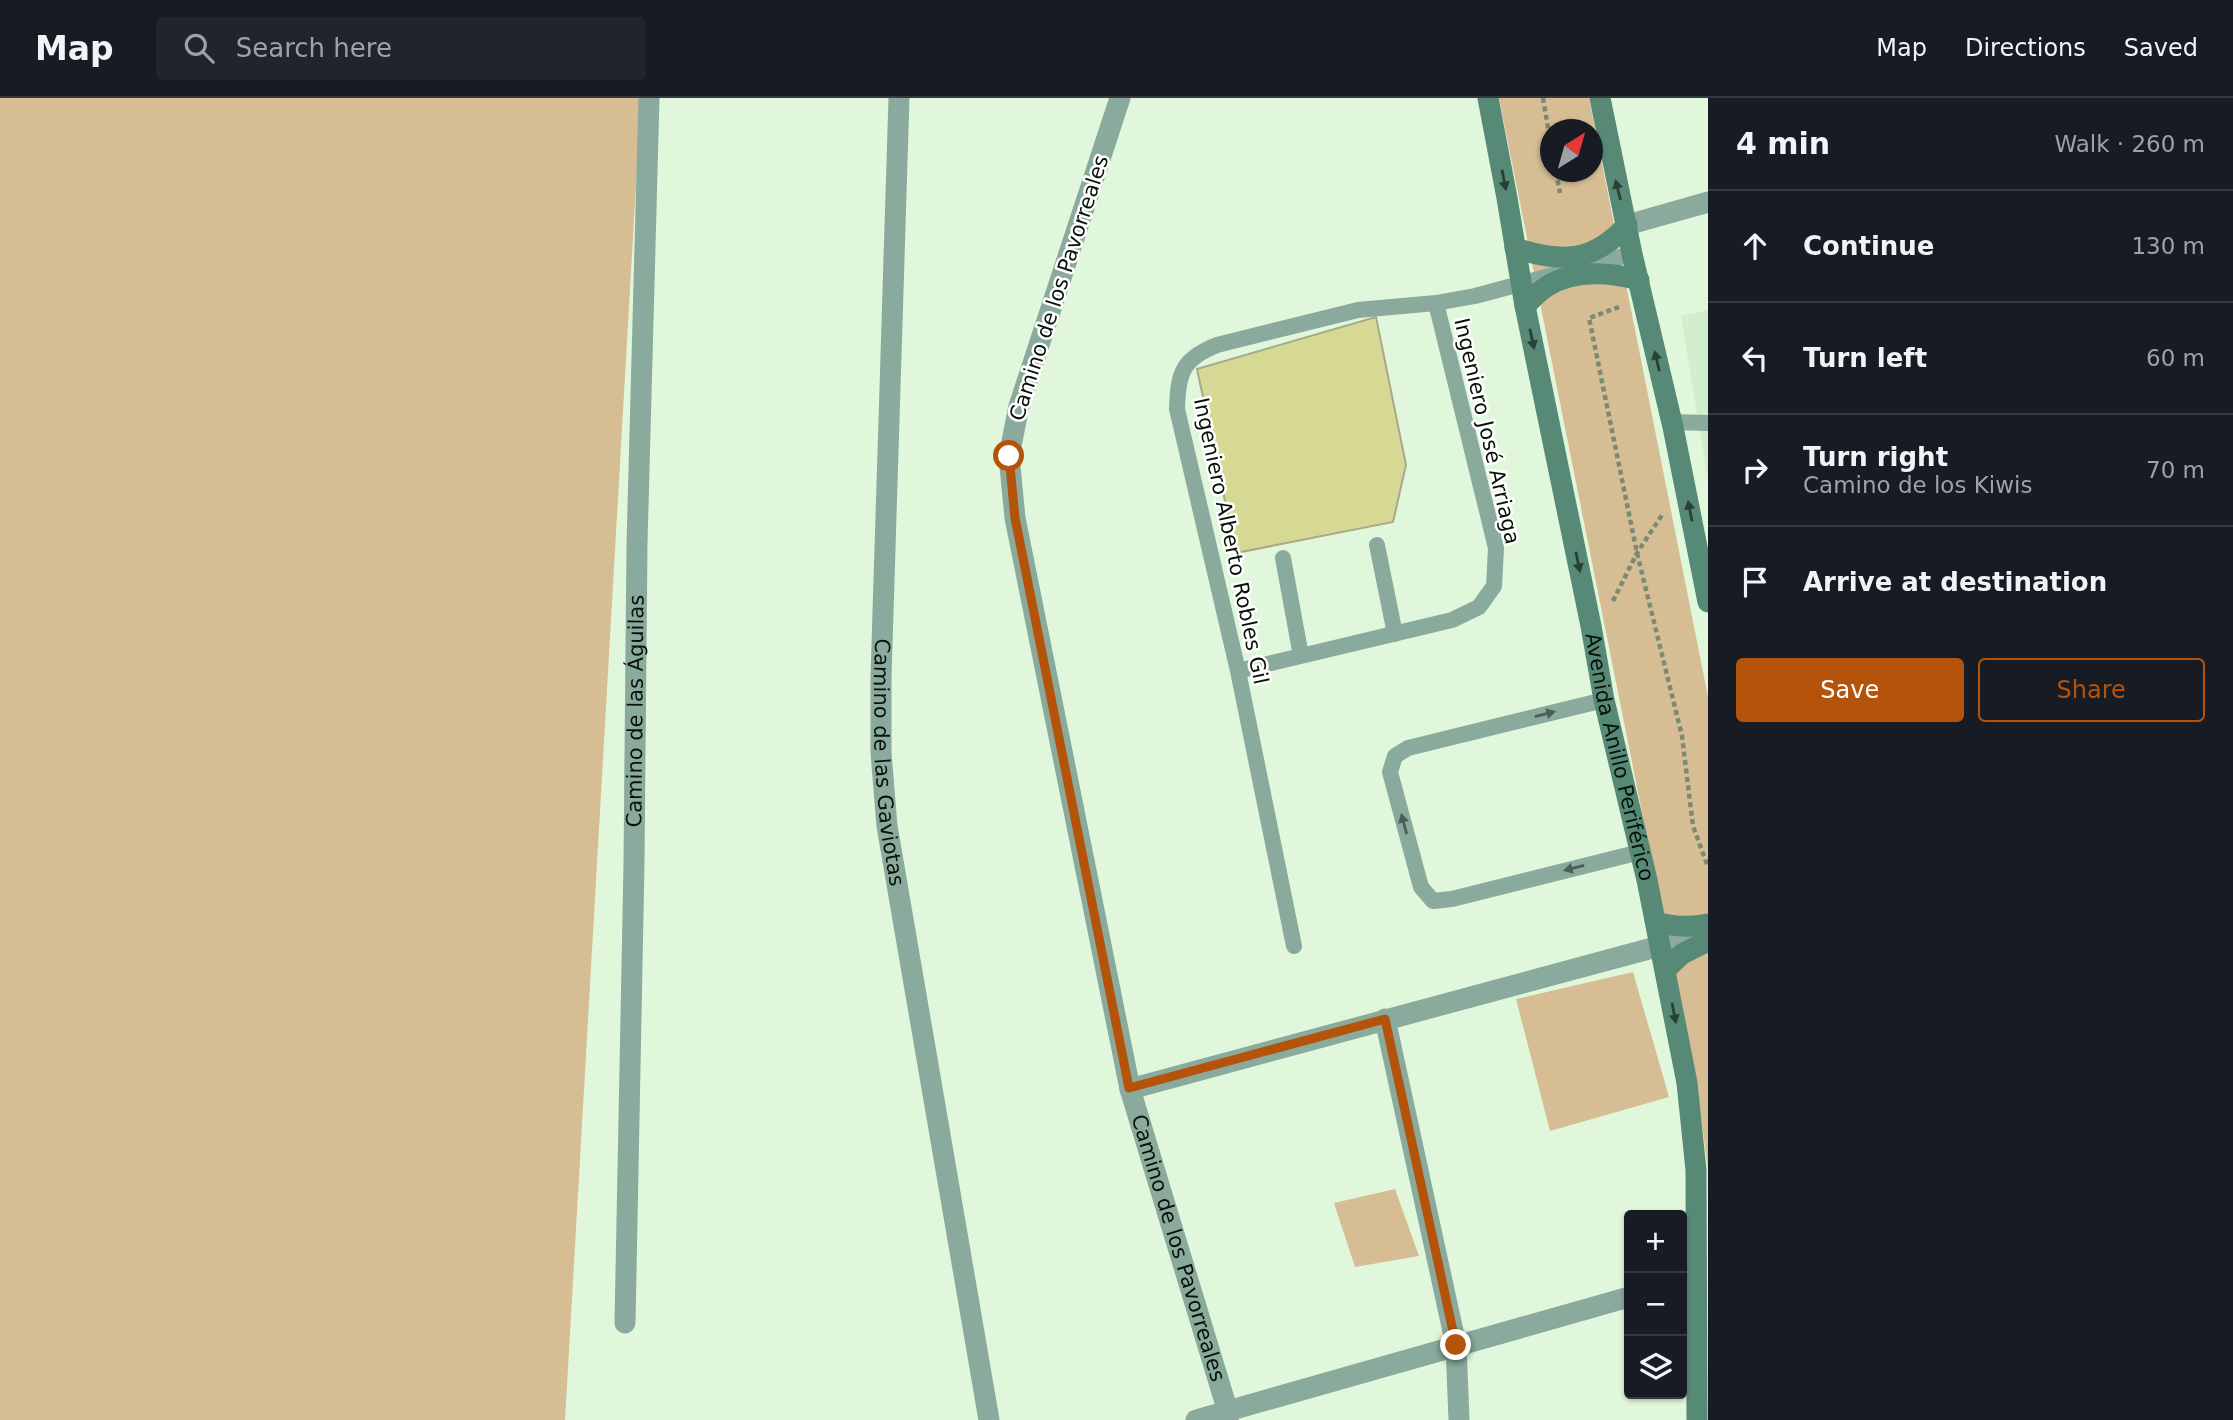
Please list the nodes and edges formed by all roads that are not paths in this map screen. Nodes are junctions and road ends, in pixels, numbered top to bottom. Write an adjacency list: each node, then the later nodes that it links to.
1 (649, 98): 36 (street, Camino de las Águilas)
2 (899, 98): 39 (street, Camino de las Gaviotas)
3 (1120, 98): 33 (street, Camino de los Pavorreales)
4 (1488, 98): 8 (street, Avenida Anillo Periférico, one-way to 8)
5 (1600, 98): 7 (street, one-way to 5)
6 (1708, 202): 7 (street)
7 (1627, 225): 8 (street); 9 (street)
8 (1515, 248): 10 (street, Avenida Anillo Periférico)
9 (1632, 254): 10 (lane, Ingeniero Alberto Robles Gil); 11 (street)
10 (1521, 283): 12 (lane, Ingeniero Alberto Robles Gil); 13 (street, Avenida Anillo Periférico)
11 (1641, 289): 13 (street); 14 (street, one-way to 11)
12 (1436, 303): 20 (lane, Ingeniero José Arriaga); 22 (lane, Ingeniero Alberto Robles Gil)
13 (1525, 306): 23 (street, Avenida Anillo Periférico, one-way to 23)
14 (1671, 422): 15 (lane); 17 (street, one-way to 14)
15 (1708, 423)
16 (1377, 545): 20 (lane)
17 (1702, 552): 19 (street)
18 (1283, 558): 21 (lane)
19 (1708, 602)
20 (1395, 634): 21 (lane, Ingeniero José Arriaga)
21 (1301, 656): 22 (lane, Ingeniero José Arriaga)
22 (1238, 671): 30 (lane, Ingeniero Alberto Robles Gil)
23 (1604, 699): 24 (street, Avenida Anillo Periférico); 24 (lane, one-way to 23)
24 (1640, 852): 25 (street, Avenida Anillo Periférico)
25 (1656, 922): 26 (street); 29 (street, Avenida Anillo Periférico)
26 (1708, 924)
27 (1708, 933): 29 (street)
28 (1708, 941): 31 (street)
29 (1660, 944): 31 (street, Avenida Anillo Periférico); 32 (street)
30 (1294, 946)
31 (1665, 970): 34 (street, Avenida Anillo Periférico, one-way to 34)
32 (1385, 1019): 33 (street); 37 (street)
33 (1129, 1088): 38 (street, Camino de los Pavorreales)
34 (1690, 1281): 42 (street, Avenida Anillo Periférico)
35 (1624, 1298): 37 (street)
36 (625, 1323)
37 (1456, 1345): 38 (street); 41 (street)
38 (1228, 1416): 40 (street)
39 (989, 1420)
40 (1196, 1420)
41 (1459, 1420)
42 (1697, 1420)

